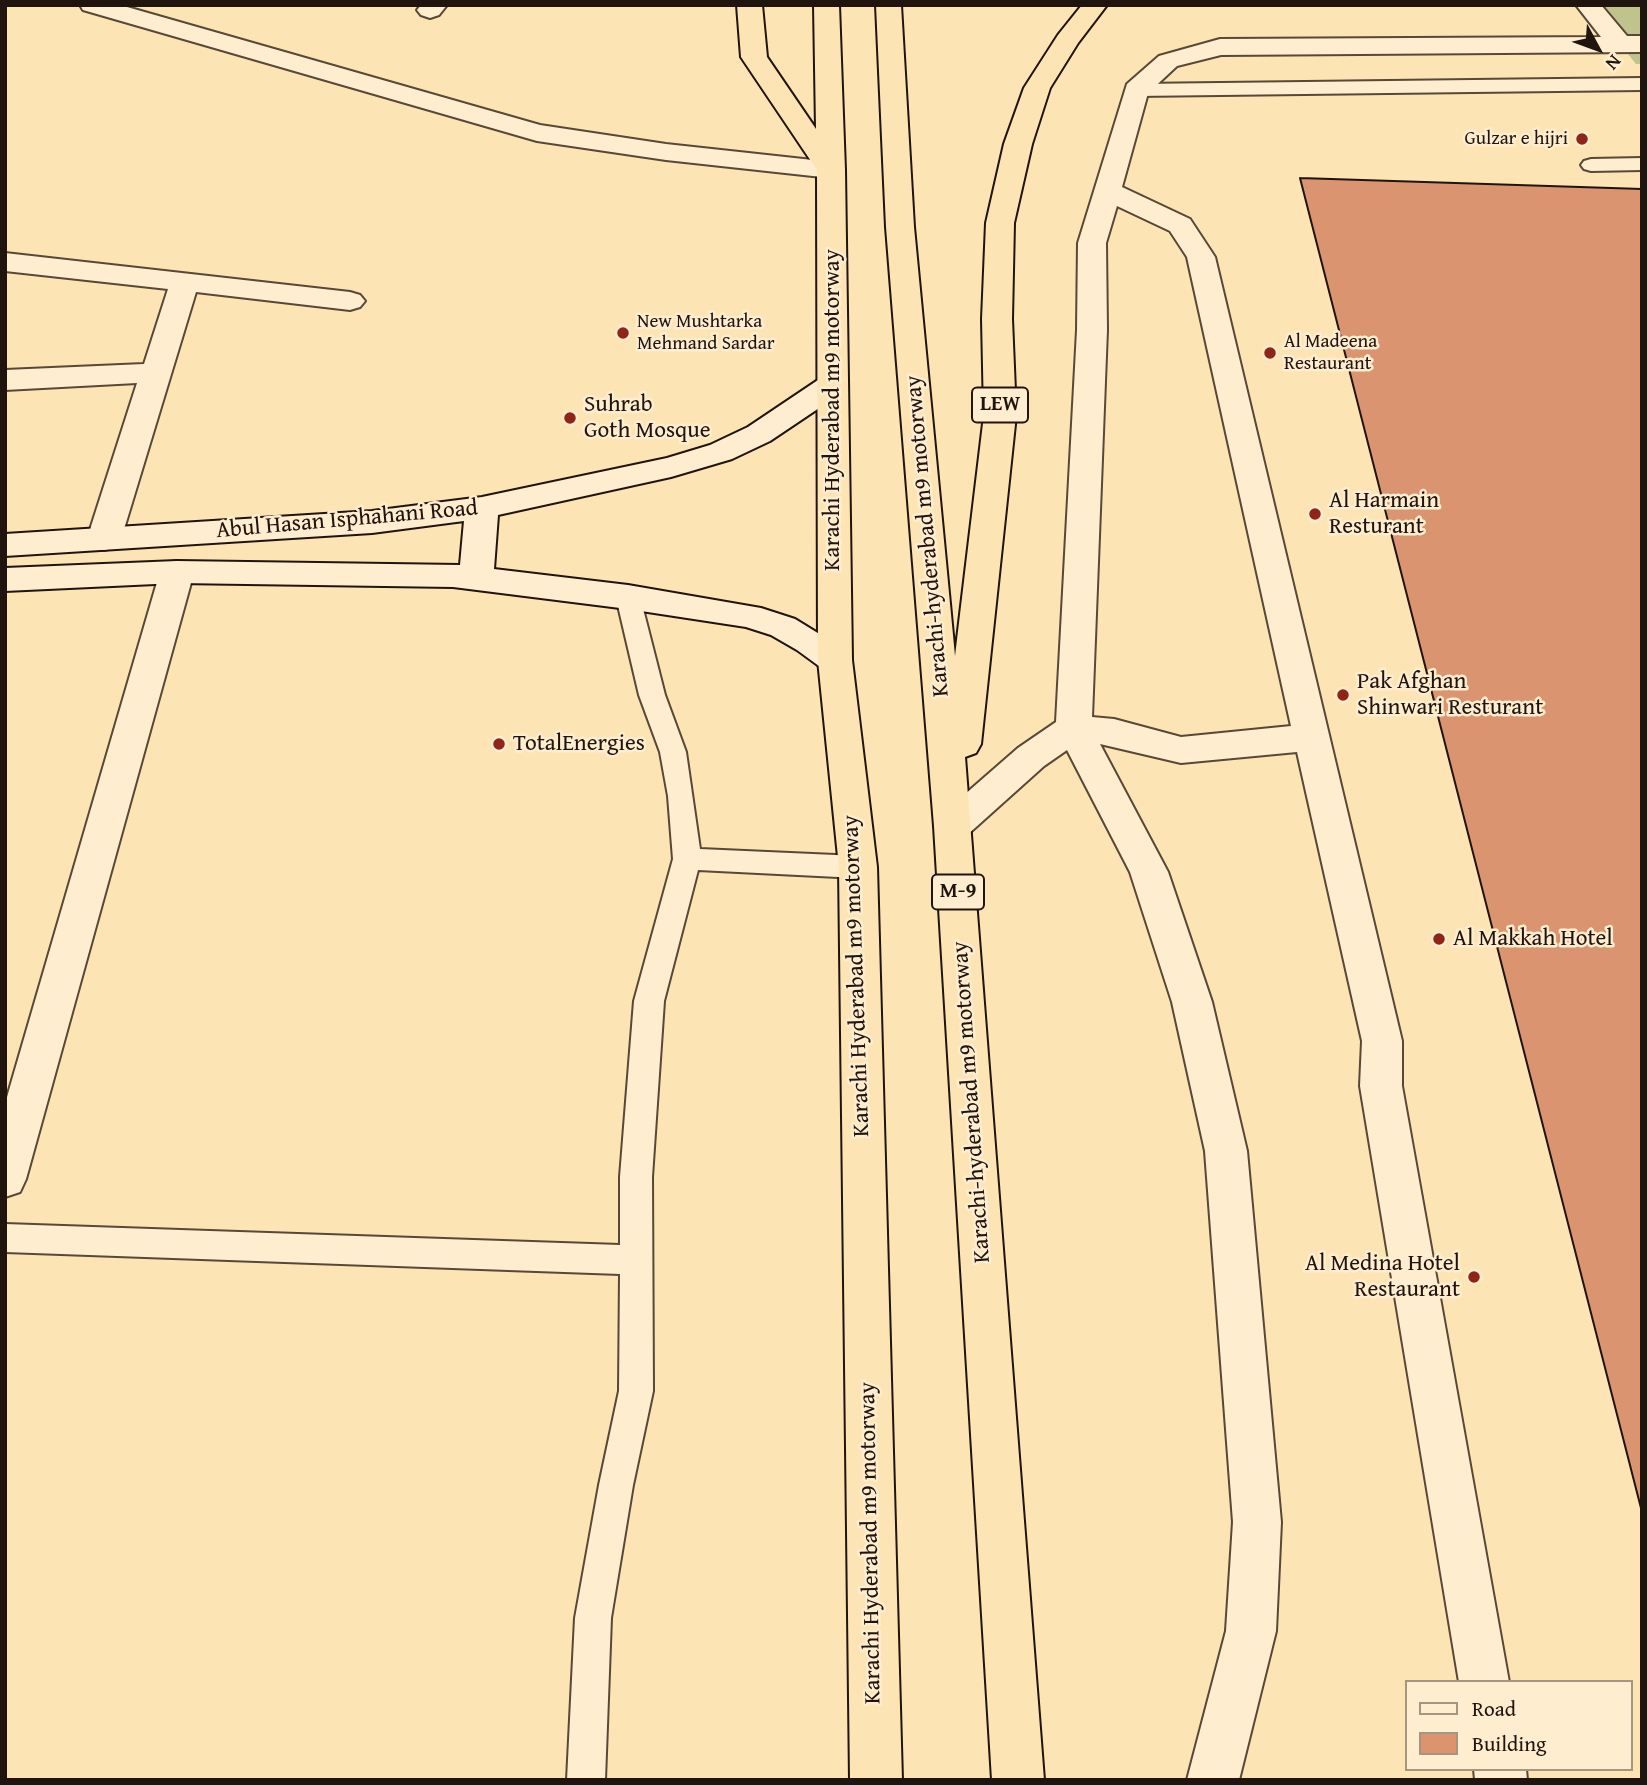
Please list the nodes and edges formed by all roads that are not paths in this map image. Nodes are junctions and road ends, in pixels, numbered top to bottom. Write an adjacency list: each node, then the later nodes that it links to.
1 (92, 5): 7 (street)
2 (749, 5): 13 (highway)
3 (826, 5): 13 (highway, Karachi Hyderabad m9 motorway)
4 (888, 5): 31 (highway, Karachi-hyderabad m9 motorway / M-9)
5 (1095, 5): 31 (highway, LEW)
6 (1588, 5): 8 (street)
7 (141, 10): 13 (street)
8 (1631, 44): 10 (street)
9 (1642, 84): 10 (lane)
10 (1136, 90): 14 (street)
11 (1591, 164): 12 (lane)
12 (1642, 164)
13 (831, 170): 20 (highway, Karachi Hyderabad m9 motorway)
14 (1107, 191): 29 (street); 30 (street)
15 (7, 264): 16 (street)
16 (184, 284): 17 (street); 18 (street)
17 (350, 301)
18 (154, 373): 19 (street); 22 (street)
19 (5, 380)
20 (832, 385): 21 (street, Abul Hasan Isphahani Road); 28 (highway, Karachi Hyderabad m9 motorway)
21 (481, 508): 22 (street, Abul Hasan Isphahani Road); 25 (street)
22 (104, 539): 23 (street, Abul Hasan Isphahani Road)
23 (5, 545)
24 (177, 572): 25 (street, Abul Hasan Isphahani Road); 26 (street, Abul Hasan Isphahani Road); 34 (street)
25 (476, 579): 27 (street, Abul Hasan Isphahani Road)
26 (5, 580)
27 (628, 597): 28 (street, Abul Hasan Isphahani Road); 32 (lane)
28 (835, 660): 33 (highway, Karachi Hyderabad m9 motorway)
29 (1074, 728): 30 (street); 31 (street); 41 (street)
30 (1312, 737): 37 (street)
31 (953, 826): 40 (highway, Karachi-hyderabad m9 motorway / M-9)
32 (687, 859): 33 (lane); 36 (lane)
33 (858, 867): 39 (highway, Karachi Hyderabad m9 motorway)
34 (5, 1179)
35 (5, 1238): 36 (lane)
36 (638, 1260): 38 (lane)
37 (1484, 1680)
38 (586, 1780)
39 (876, 1780)
40 (1018, 1780)
41 (1213, 1780)

